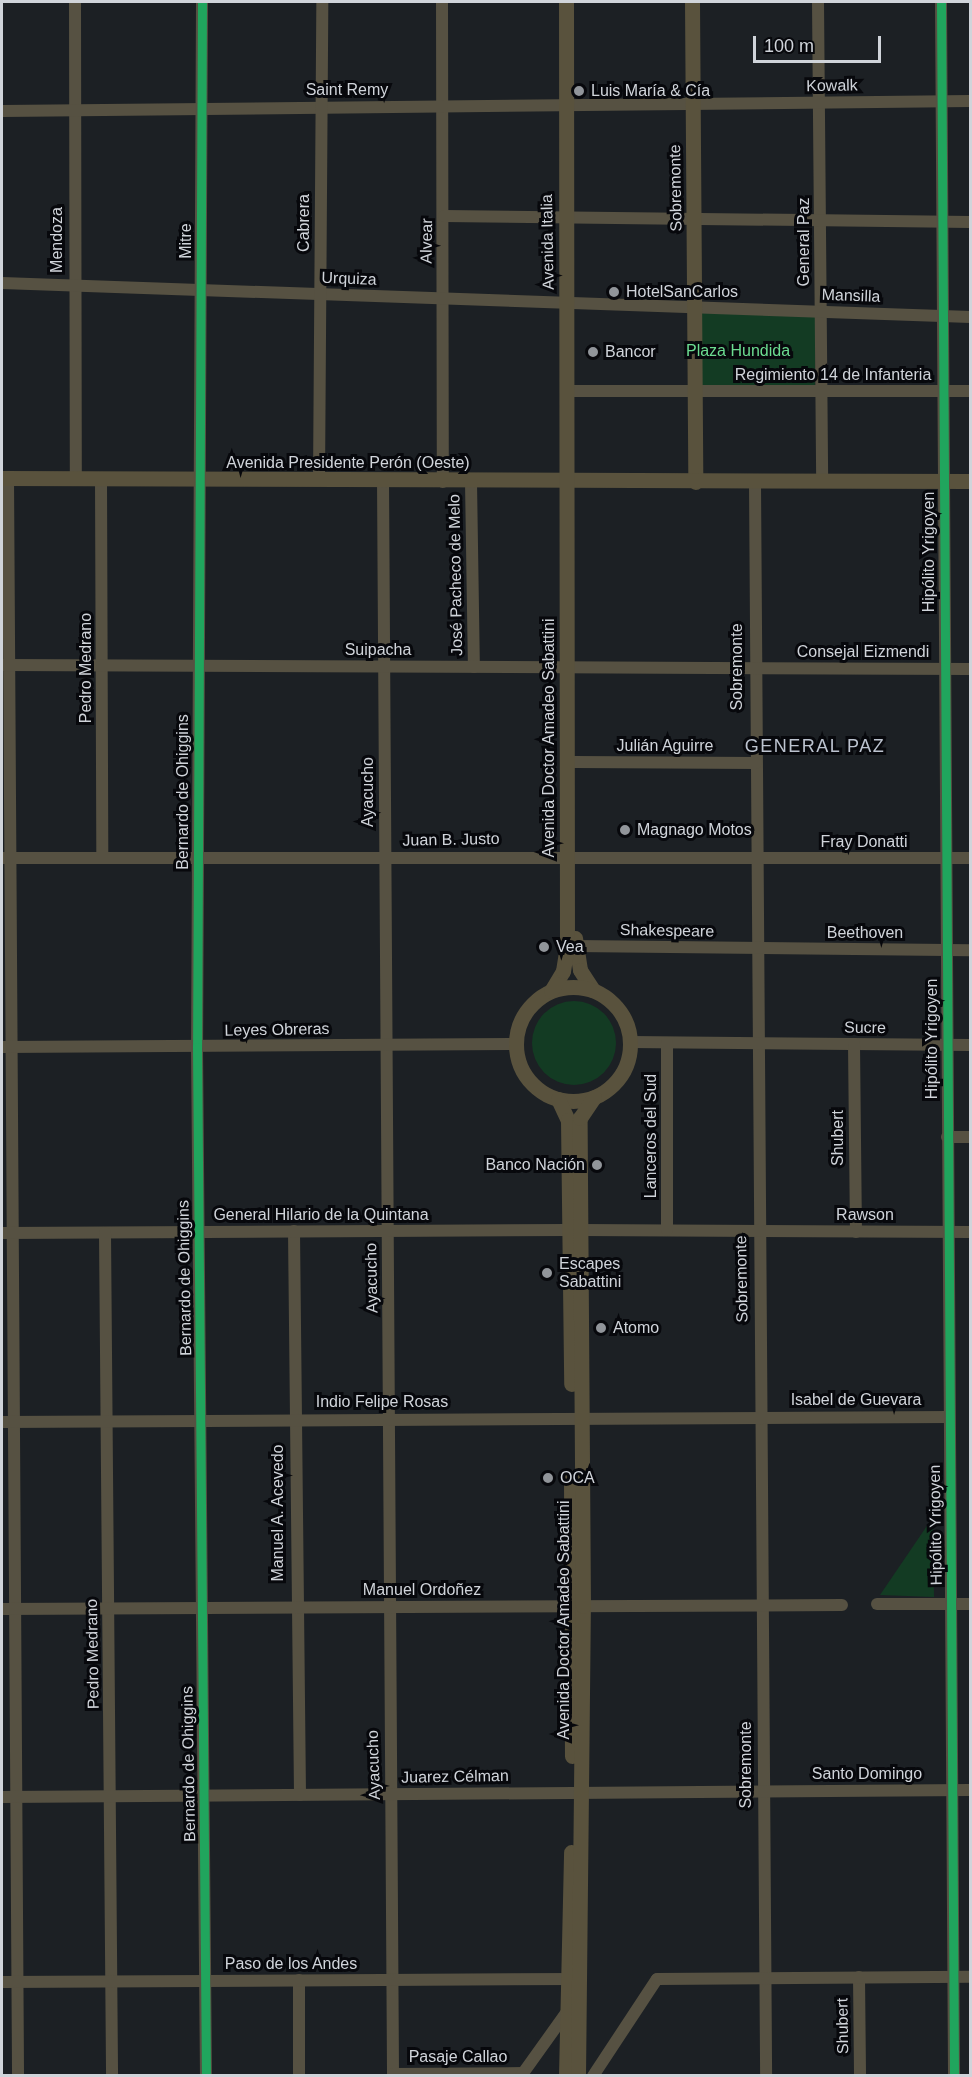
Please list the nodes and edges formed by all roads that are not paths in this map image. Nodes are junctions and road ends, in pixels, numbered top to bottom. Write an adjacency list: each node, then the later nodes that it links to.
1 (75, 2): 17 (street, Mendoza)
2 (202, 2): 16 (street, Mitre)
3 (322, 2): 14 (street, Cabrera)
4 (442, 2): 15 (street, Alvear)
5 (566, 2): 13 (main road, Avenida Italia)
6 (692, 2): 11 (main road, Sobremonte)
7 (818, 2): 12 (street, General Paz)
8 (941, 2): 9 (street, Hipólito Yrigoyen)
9 (942, 101): 10 (street, Kowalk); 12 (street, Kowalk); 23 (street, Hipólito Yrigoyen)
10 (970, 101)
11 (693, 103): 12 (street, Kowalk); 13 (street, Saint Remy); 21 (main road, Sobremonte)
12 (819, 103): 22 (street, General Paz)
13 (564, 105): 15 (street, Saint Remy); 20 (main road, Avenida Italia)
14 (321, 106): 15 (street, Saint Remy); 16 (street, Saint Remy); 28 (street, Cabrera)
15 (443, 106): 19 (street, Alvear)
16 (201, 108): 17 (street, Saint Remy); 27 (street, Mitre)
17 (74, 110): 18 (street, Saint Remy); 26 (street, Mendoza)
18 (2, 111)
19 (444, 216): 20 (street); 29 (street, Alvear)
20 (565, 218): 21 (street); 30 (main road, Avenida Italia)
21 (694, 219): 22 (street); 31 (main road, Sobremonte)
22 (820, 220): 23 (street); 32 (street, General Paz)
23 (942, 221): 24 (street); 33 (street, Hipólito Yrigoyen)
24 (970, 222)
25 (2, 283): 26 (street, Urquiza)
26 (74, 285): 27 (street, Urquiza); 41 (street, Mendoza)
27 (201, 290): 28 (street, Urquiza); 43 (street, Mitre)
28 (320, 295): 29 (street, Urquiza); 44 (street, Cabrera)
29 (443, 298): 30 (street, Urquiza); 48 (street, Alvear)
30 (567, 303): 31 (street, Urquiza); 36 (main road, Avenida Italia)
31 (695, 307): 32 (street, Mansilla); 37 (main road, Sobremonte)
32 (821, 312): 33 (street, Mansilla); 35 (street, General Paz)
33 (943, 316): 34 (street, Mansilla); 38 (street, Hipólito Yrigoyen)
34 (970, 317)
35 (821, 390): 37 (street, Regimiento 14 de Infanteria); 38 (street, Regimiento 14 de Infanteria); 52 (street, General Paz)
36 (567, 391): 37 (street, Regimiento 14 de Infanteria); 50 (main road, Avenida Italia)
37 (696, 391): 51 (main road, Sobremonte)
38 (943, 391): 39 (street, Regimiento 14 de Infanteria); 46 (street, Hipólito Yrigoyen)
39 (970, 391)
40 (5, 478): 41 (main road, Avenida Presidente Perón (Oeste)); 54 (street)
41 (76, 479): 42 (main road, Avenida Presidente Perón (Oeste))
42 (102, 479): 43 (main road, Avenida Presidente Perón (Oeste)); 55 (street, Pedro Medrano)
43 (197, 480): 44 (main road, Avenida Presidente Perón (Oeste)); 56 (street, Bernardo de Ohiggins)
44 (319, 480): 45 (main road, Avenida Presidente Perón (Oeste))
45 (383, 480): 48 (main road, Avenida Presidente Perón (Oeste)); 57 (street, Ayacucho)
46 (944, 481): 47 (main road, Avenida Presidente Perón (Oeste)); 52 (main road, Avenida Presidente Perón (Oeste)); 61 (street, Hipólito Yrigoyen)
47 (970, 481)
48 (443, 482): 49 (main road, Avenida Presidente Perón (Oeste))
49 (471, 482): 50 (main road, Avenida Presidente Perón (Oeste)); 58 (street, José Pacheco de Melo)
50 (571, 482): 51 (main road, Avenida Presidente Perón (Oeste)); 59 (main road, Avenida Doctor Amadeo Sabattini)
51 (695, 482): 53 (main road, Avenida Presidente Perón (Oeste))
52 (822, 482): 53 (main road, Avenida Presidente Perón (Oeste))
53 (755, 483): 60 (street, Sobremonte)
54 (5, 665): 55 (street, Suipacha); 68 (street)
55 (102, 666): 56 (street, Suipacha); 66 (street, Pedro Medrano)
56 (197, 666): 57 (street, Suipacha); 69 (street, Bernardo de Ohiggins)
57 (384, 666): 58 (street, Suipacha); 70 (street, Ayacucho)
58 (474, 667): 59 (street, Suipacha)
59 (570, 668): 60 (street, Suipacha); 63 (main road, Avenida Doctor Amadeo Sabattini); 65 (main road, Avenida Doctor Amadeo Sabattini)
60 (755, 669): 61 (street, Consejal Eizmendi); 64 (street, Sobremonte)
61 (943, 669): 62 (street, Consejal Eizmendi); 72 (street, Hipólito Yrigoyen)
62 (970, 669)
63 (574, 762): 64 (street, Julián Aguirre); 65 (main road, Avenida Doctor Amadeo Sabattini)
64 (756, 763): 67 (street, Sobremonte)
65 (571, 855): 67 (street, Juan B. Justo); 70 (street, Juan B. Justo); 73 (main road, Avenida Doctor Amadeo Sabattini); 78 (main road, Avenida Doctor Amadeo Sabattini)
66 (102, 857): 68 (street, Juan B. Justo); 69 (street, Juan B. Justo)
67 (757, 857): 72 (street, Fray Donatti); 74 (street, Sobremonte)
68 (5, 858): 87 (street)
69 (199, 858): 70 (street, Juan B. Justo); 88 (street, Bernardo de Ohiggins)
70 (385, 858): 84 (street, Ayacucho)
71 (970, 858): 72 (street, Fray Donatti)
72 (945, 859): 75 (street, Hipólito Yrigoyen)
73 (575, 946): 74 (street, Shakespeare); 77 (main road, Avenida Doctor Amadeo Sabattini)
74 (759, 949): 75 (street, Beethoven); 80 (street, Sobremonte)
75 (946, 950): 76 (street, Beethoven); 85 (street, Hipólito Yrigoyen)
76 (970, 950)
77 (593, 990): 78 (main road); 79 (main road)
78 (551, 992): 82 (main road)
79 (630, 1042): 81 (street); 89 (main road)
80 (760, 1042): 81 (street); 83 (street, Sucre); 96 (street, Sobremonte)
81 (667, 1043): 94 (street, Lanceros del Sud)
82 (516, 1044): 84 (street, Leyes Obreras); 90 (main road)
83 (854, 1044): 85 (street, Sucre); 99 (street, Shubert)
84 (385, 1045): 88 (street, Leyes Obreras); 98 (street, Ayacucho)
85 (948, 1045): 86 (street, Sucre); 91 (street, Hipólito Yrigoyen)
86 (970, 1045)
87 (7, 1047): 88 (street, Leyes Obreras); 101 (street)
88 (197, 1047): 97 (street, Bernardo de Ohiggins)
89 (594, 1097): 90 (main road); 93 (main road, Avenida Doctor Amadeo Sabattini)
90 (558, 1099): 93 (main road, Avenida Doctor Amadeo Sabattini)
91 (947, 1137): 92 (street); 103 (street, Hipólito Yrigoyen)
92 (970, 1137)
93 (574, 1230): 94 (street, General Hilario de la Quintana); 98 (street, General Hilario de la Quintana); 104 (main road, Avenida Doctor Amadeo Sabattini)
94 (667, 1230): 96 (street, General Hilario de la Quintana)
95 (294, 1231): 97 (street, General Hilario de la Quintana); 98 (street, General Hilario de la Quintana); 107 (street, Manuel A. Acevedo)
96 (759, 1231): 99 (street, Rawson); 105 (street, Sobremonte)
97 (200, 1232): 102 (street, General Hilario de la Quintana); 110 (street, Bernardo de Ohiggins)
98 (388, 1232): 108 (street, Ayacucho)
99 (856, 1232): 103 (street, Rawson)
100 (970, 1232): 103 (street, Rawson)
101 (7, 1233): 102 (street, General Hilario de la Quintana); 112 (street)
102 (105, 1233): 109 (street, Pedro Medrano)
103 (947, 1233): 106 (street, Hipólito Yrigoyen)
104 (576, 1417): 105 (street, Indio Felipe Rosas); 108 (street, Indio Felipe Rosas); 118 (main road, Avenida Doctor Amadeo Sabattini)
105 (763, 1417): 106 (street, Isabel de Guevara); 116 (street, Sobremonte)
106 (949, 1417): 113 (street, Hipólito Yrigoyen)
107 (294, 1419): 108 (street, Indio Felipe Rosas); 110 (street, Indio Felipe Rosas); 119 (street, Manuel A. Acevedo)
108 (390, 1419): 120 (street, Ayacucho)
109 (109, 1420): 110 (street, Indio Felipe Rosas); 112 (street, Indio Felipe Rosas); 123 (street, Pedro Medrano)
110 (201, 1420): 124 (street, Bernardo de Ohiggins)
111 (2, 1422): 112 (street, Indio Felipe Rosas)
112 (15, 1422): 122 (street)
113 (952, 1603): 114 (street); 115 (street); 125 (street, Hipólito Yrigoyen)
114 (878, 1604)
115 (970, 1604)
116 (764, 1605): 117 (street, Manuel Ordoñez); 118 (street, Manuel Ordoñez); 127 (street, Sobremonte)
117 (842, 1605)
118 (578, 1606): 120 (street, Manuel Ordoñez); 128 (main road, Avenida Doctor Amadeo Sabattini)
119 (295, 1607): 120 (street, Manuel Ordoñez); 124 (street, Manuel Ordoñez); 130 (street, Manuel A. Acevedo)
120 (390, 1607): 129 (street, Ayacucho)
121 (2, 1608): 122 (street, Manuel Ordoñez)
122 (16, 1608): 123 (street, Manuel Ordoñez); 134 (street)
123 (108, 1608): 124 (street, Manuel Ordoñez); 131 (street, Pedro Medrano)
124 (202, 1608): 132 (street, Bernardo de Ohiggins)
125 (954, 1790): 126 (street, Santo Domingo); 127 (street, Santo Domingo); 136 (street, Hipólito Yrigoyen)
126 (970, 1790)
127 (764, 1791): 128 (street, Juarez Célman); 138 (street, Sobremonte)
128 (577, 1792): 129 (street, Juarez Célman); 139 (main road, Avenida Doctor Amadeo Sabattini)
129 (391, 1794): 130 (street, Juarez Célman); 142 (street, Ayacucho)
130 (300, 1795): 132 (street, Juarez Célman)
131 (111, 1796): 132 (street, Juarez Célman); 134 (street, Juarez Célman); 145 (street, Pedro Medrano)
132 (204, 1796): 140 (street, Bernardo de Ohiggins)
133 (2, 1797): 134 (street, Juarez Célman)
134 (18, 1797): 144 (street)
135 (859, 1977): 136 (street); 138 (street); 157 (street, Shubert)
136 (954, 1977): 137 (street); 158 (street, Hipólito Yrigoyen)
137 (970, 1977)
138 (766, 1978): 155 (street); 156 (street, Sobremonte)
139 (576, 1979): 142 (street, Paso de los Andes); 146 (main road, Avenida Doctor Amadeo Sabattini); 154 (main road, Avenida Doctor Amadeo Sabattini)
140 (206, 1980): 141 (street, Paso de los Andes); 145 (street, Paso de los Andes); 151 (street, Bernardo de Ohiggins)
141 (299, 1980): 142 (street, Paso de los Andes); 152 (street)
142 (392, 1980): 148 (street, Ayacucho)
143 (2, 1982): 144 (street, Paso de los Andes)
144 (18, 1982): 145 (street, Paso de los Andes); 149 (street)
145 (111, 1982): 150 (street, Pedro Medrano)
146 (569, 2009): 147 (street); 153 (main road, Avenida Doctor Amadeo Sabattini)
147 (522, 2074): 148 (street, Pasaje Callao)
148 (393, 2075)
149 (18, 2076)
150 (112, 2076)
151 (206, 2076)
152 (299, 2076)
153 (566, 2076)
154 (578, 2076)
155 (594, 2076)
156 (766, 2076)
157 (860, 2076)
158 (954, 2076)

